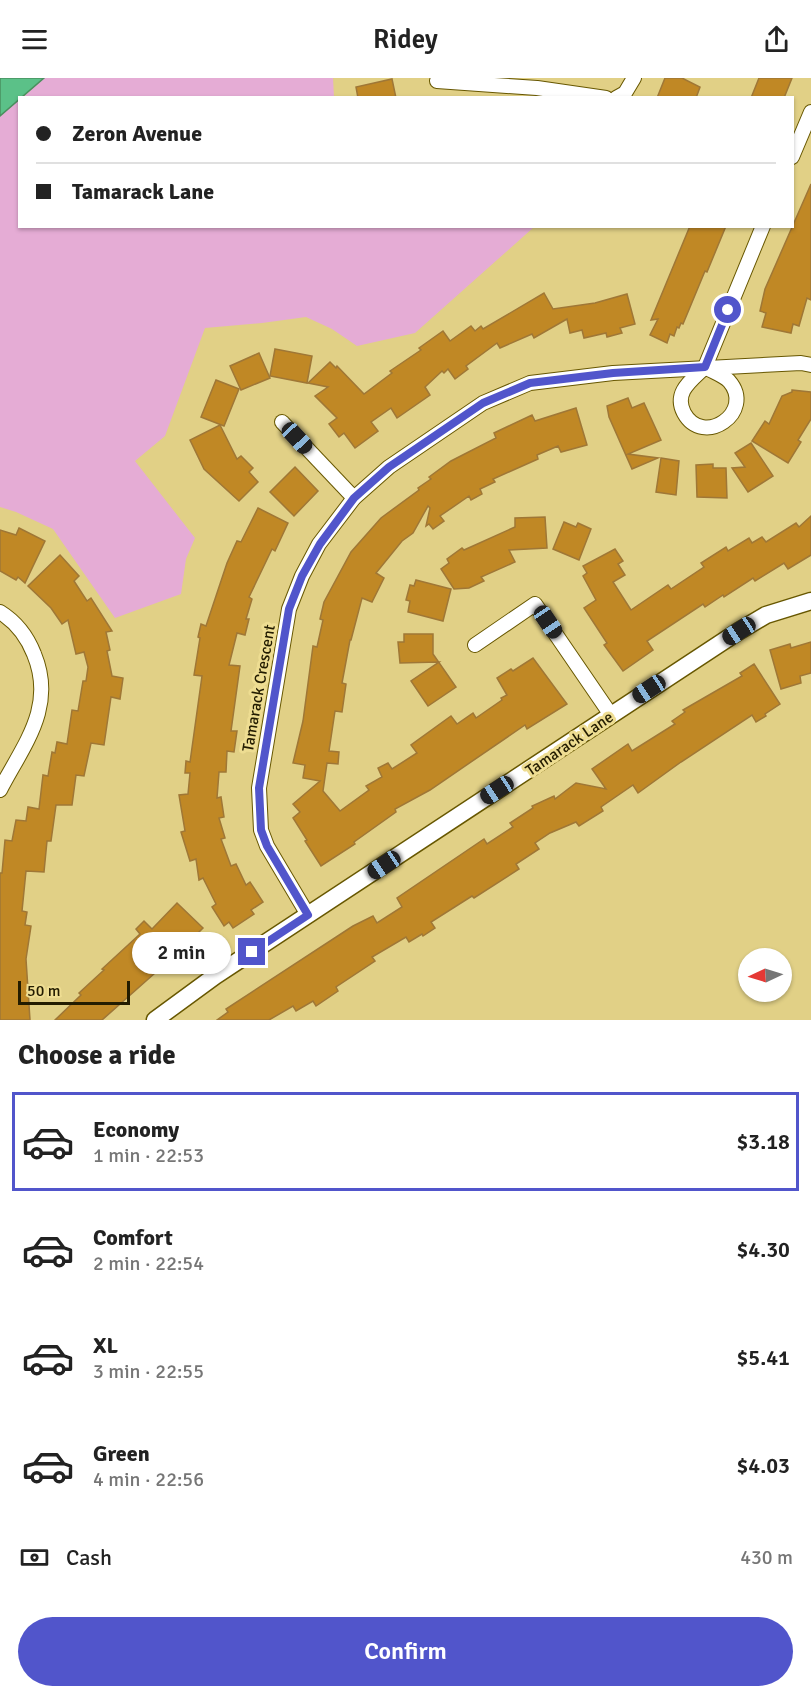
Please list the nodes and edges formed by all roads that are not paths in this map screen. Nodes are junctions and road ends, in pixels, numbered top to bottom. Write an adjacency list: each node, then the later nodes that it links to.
1 (634, 78): 4 (street)
2 (437, 81): 3 (street)
3 (592, 96)
4 (620, 96)
5 (811, 112): 6 (street)
6 (794, 152)
7 (762, 228): 9 (street)
8 (811, 365): 9 (street, Tamarack Crescent)
9 (705, 367): 9 (street); 11 (street, Tamarack Crescent)
10 (282, 422): 11 (street)
11 (354, 498): 17 (street, Tamarack Crescent)
12 (811, 601): 15 (street, Tamarack Lane)
13 (0, 612): 16 (street)
14 (475, 645): 15 (street)
15 (611, 715): 17 (street, Tamarack Lane)
16 (0, 790)
17 (308, 915): 18 (street, Tamarack Lane)
18 (155, 1020)

